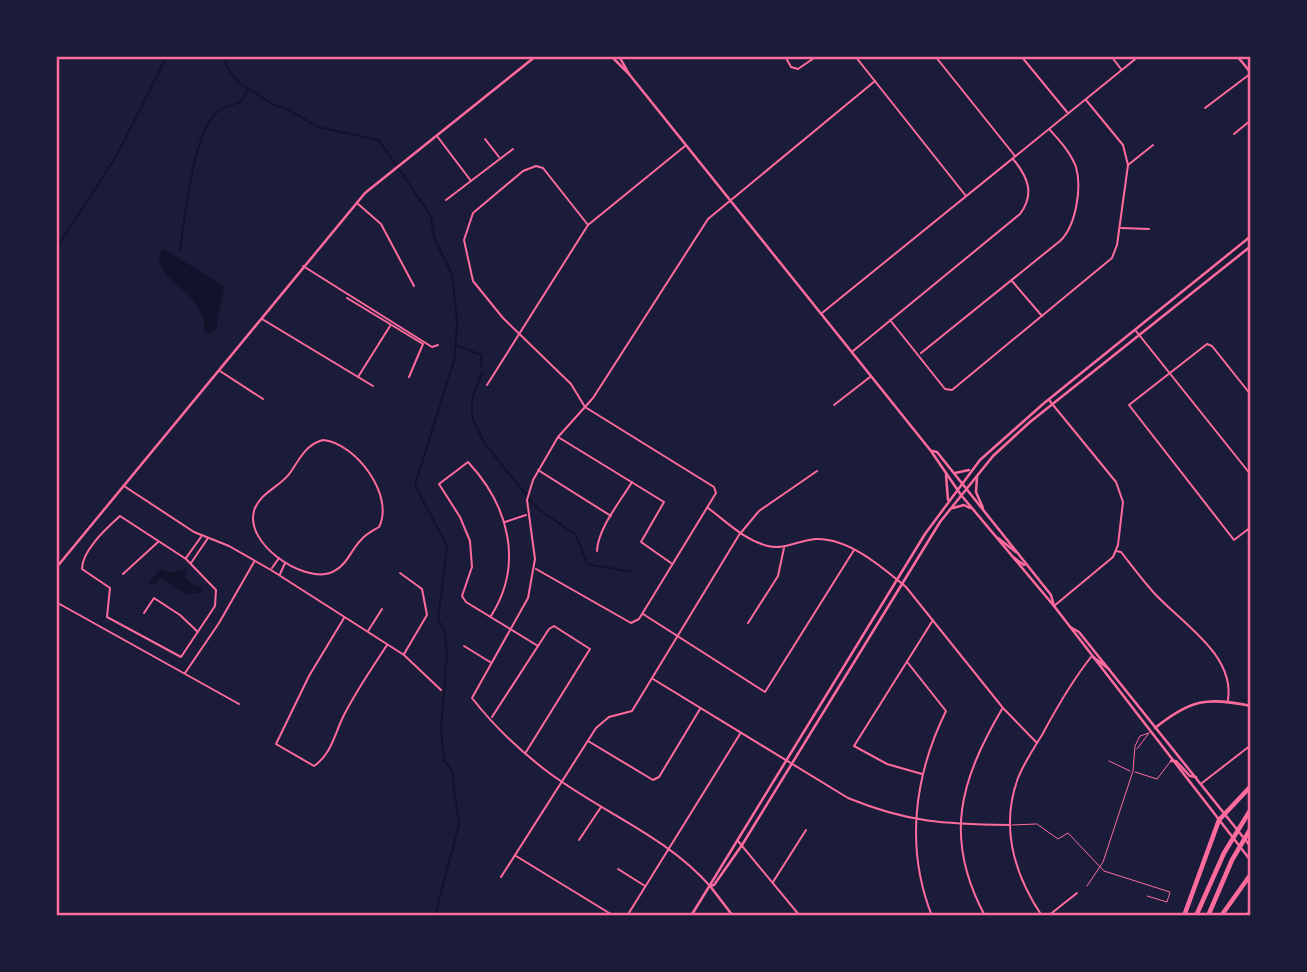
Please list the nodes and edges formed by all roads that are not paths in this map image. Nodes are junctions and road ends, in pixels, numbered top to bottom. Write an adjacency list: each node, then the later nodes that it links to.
1 (536, 56): 22 (main road)
2 (611, 56): 14 (main road)
3 (619, 56): 14 (main road)
4 (785, 56): 5 (street)
5 (817, 56)
6 (855, 56): 15 (street)
7 (935, 56): 27 (street)
8 (1021, 56): 18 (street)
9 (1111, 56): 12 (street)
10 (1139, 56): 12 (street)
11 (1237, 56): 13 (main road)
12 (1122, 70): 16 (street)
13 (1251, 73): 17 (street)
14 (629, 74): 24 (main road)
15 (876, 81): 31 (street); 33 (street)
16 (1086, 99): 18 (street); 29 (street)
17 (1205, 108)
18 (1068, 114): 20 (street)
19 (1251, 120): 21 (street)
20 (1049, 130): 27 (street); 41 (street)
21 (1234, 134)
22 (436, 135): 30 (street); 34 (main road)
23 (485, 139): 28 (street)
24 (686, 145): 33 (main road); 35 (street)
25 (1153, 145): 29 (street)
26 (513, 149): 28 (street)
27 (1014, 157): 31 (street); 47 (street)
28 (500, 159): 30 (street)
29 (1128, 165): 36 (street)
30 (471, 181): 32 (street)
31 (967, 196): 44 (street)
32 (446, 200)
33 (730, 201): 44 (main road); 67 (street)
34 (356, 203): 40 (main road); 42 (street)
35 (588, 225): 50 (street); 50 (street)
36 (1119, 228): 37 (street); 45 (street)
37 (1149, 229)
38 (1251, 236): 49 (main road)
39 (1251, 246): 51 (main road)
40 (303, 266): 46 (main road); 52 (street)
41 (1012, 280): 45 (street); 54 (street)
42 (414, 286)
43 (347, 298): 48 (street)
44 (821, 315): 53 (main road)
45 (1042, 316): 54 (street)
46 (261, 318): 55 (main road); 58 (street)
47 (890, 320): 53 (street); 54 (street)
48 (390, 325): 58 (street); 59 (street)
49 (1135, 331): 51 (street); 63 (main road)
50 (520, 334): 61 (street); 67 (street)
51 (1139, 335): 56 (street); 65 (main road)
52 (438, 345)
53 (852, 351): 57 (main road)
54 (919, 354)
55 (219, 370): 64 (street); 79 (main road)
56 (1171, 372): 62 (street); 76 (street); 91 (street)
57 (871, 376): 66 (street); 69 (main road)
58 (358, 377): 60 (street)
59 (409, 377)
60 (373, 386)
61 (487, 386)
62 (1251, 395)
63 (1048, 399): 65 (street); 70 (main road)
64 (263, 400)
65 (1052, 404): 75 (main road); 102 (street)
66 (834, 405)
67 (585, 407): 68 (street); 84 (street)
68 (558, 437): 71 (street); 77 (street)
69 (931, 451): 73 (main road); 74 (main road)
70 (972, 469): 74 (main road); 78 (main road)
71 (538, 470): 88 (street); 89 (street)
72 (817, 471): 92 (street)
73 (945, 472): 81 (main road); 83 (main road)
74 (955, 472): 78 (main road)
75 (977, 475): 80 (main road); 87 (main road)
76 (1251, 475)
77 (633, 481): 89 (street); 110 (street)
78 (962, 482): 80 (main road); 81 (main road)
79 (124, 485): 93 (street); 111 (main road)
80 (967, 488): 82 (main road); 87 (main road)
81 (957, 489): 82 (main road); 83 (main road)
82 (961, 495): 85 (main road); 86 (main road)
83 (948, 501): 118 (main road)
84 (707, 508): 92 (street); 110 (street)
85 (950, 509): 86 (main road); 119 (main road)
86 (974, 510): 95 (main road)
87 (984, 511): 103 (main road)
88 (527, 515): 90 (street); 112 (street)
89 (611, 516): 101 (street)
90 (505, 522): 125 (street); 125 (street)
91 (1251, 527)
92 (741, 533): 98 (street); 135 (street)
93 (202, 536): 94 (street); 97 (street)
94 (208, 538): 100 (street); 107 (street)
95 (998, 538): 103 (main road); 104 (main road)
96 (159, 541): 106 (street); 116 (street); 128 (street)
97 (195, 547): 100 (street); 106 (street)
98 (784, 547): 99 (street); 129 (street)
99 (854, 550): 118 (street); 135 (street)
100 (200, 551): 109 (street)
101 (597, 551)
102 (1116, 551): 121 (street); 147 (street)
103 (1016, 552): 113 (main road)
104 (1012, 557): 113 (main road); 121 (main road)
105 (280, 558): 108 (street); 108 (street); 114 (street)
106 (186, 559): 109 (street)
107 (254, 561): 114 (street); 144 (street)
108 (286, 561): 117 (street)
109 (191, 564): 133 (street)
110 (672, 564): 124 (street)
111 (56, 568)
112 (535, 569): 124 (street); 131 (street)
113 (1029, 569): 121 (main road)
114 (271, 570): 117 (street)
115 (400, 573): 139 (street)
116 (123, 574)
117 (279, 575): 126 (street)
118 (897, 579): 119 (street); 161 (main road)
119 (901, 583): 127 (street); 164 (main road)
120 (56, 602): 132 (street)
121 (1054, 606): 130 (main road)
122 (382, 609): 134 (street)
123 (144, 613): 133 (street)
124 (642, 614): 135 (street)
125 (491, 616): 131 (street)
126 (345, 617): 134 (street); 136 (street)
127 (933, 619): 142 (street); 151 (street)
128 (115, 623): 132 (street); 133 (street)
129 (748, 623)
130 (1070, 627): 140 (main road); 143 (main road)
131 (512, 630): 138 (street); 141 (street)
132 (111, 631): 144 (street)
133 (199, 632)
134 (368, 632): 136 (street)
135 (677, 637): 145 (street)
136 (387, 645): 139 (street)
137 (464, 646): 141 (street)
138 (538, 646): 152 (street); 160 (street)
139 (404, 655): 146 (street)
140 (1091, 657): 143 (main road); 155 (main road); 157 (street)
141 (491, 663): 152 (street)
142 (908, 663): 166 (street); 166 (street)
143 (1109, 669): 153 (main road)
144 (185, 673): 148 (street)
145 (652, 678): 150 (street); 156 (street)
146 (441, 690)
147 (1228, 701): 149 (main road); 153 (main road)
148 (239, 704)
149 (1251, 706)
150 (700, 708): 154 (street); 156 (street)
151 (1003, 708): 157 (street); 176 (street)
152 (491, 719): 160 (street)
153 (1155, 727): 155 (main road); 167 (main road)
154 (741, 733): 161 (street); 184 (street)
155 (1149, 733): 159 (lane); 159 (lane); 163 (main road)
156 (587, 740): 168 (street)
157 (1037, 743): 177 (street)
158 (1251, 745): 169 (street)
159 (1135, 751): 165 (lane)
160 (525, 753): 168 (street)
161 (785, 760): 164 (street); 181 (main road)
162 (1109, 761): 165 (lane)
163 (1171, 761): 165 (lane); 167 (main road); 174 (main road)
164 (791, 764): 175 (street); 182 (main road)
165 (1133, 771): 188 (lane)
166 (922, 774): 175 (street)
167 (1196, 777): 169 (main road)
168 (561, 780): 171 (street); 185 (street)
169 (1201, 784): 173 (main road)
170 (1251, 786): 173 (highway)
171 (601, 806): 180 (street); 184 (street)
172 (1251, 809): 207 (highway)
173 (1224, 812): 174 (highway); 183 (main road)
174 (1219, 820): 186 (main road); 206 (highway)
175 (915, 821): 176 (street); 202 (street)
176 (961, 825): 177 (street); 203 (street)
177 (1009, 825): 188 (lane); 204 (street)
178 (1251, 828): 208 (highway)
179 (806, 830): 191 (street)
180 (579, 840)
181 (737, 840): 182 (street); 193 (main road)
182 (742, 845): 191 (street); 193 (main road)
183 (1251, 847)
184 (670, 848): 192 (street); 193 (street)
185 (515, 855): 190 (street); 197 (street)
186 (1250, 860)
187 (618, 869): 192 (street)
188 (1100, 869): 194 (lane); 196 (lane)
189 (1251, 874): 209 (highway)
190 (501, 877)
191 (773, 883): 201 (street)
192 (645, 886): 198 (street)
193 (710, 886): 199 (main road); 200 (main road)
194 (1087, 886)
195 (1077, 894): 205 (street)
196 (1147, 896)
197 (614, 916)
198 (627, 916)
199 (691, 916)
200 (733, 916)
201 (800, 916)
202 (932, 916)
203 (985, 916)
204 (1042, 916)
205 (1048, 916)
206 (1184, 916)
207 (1196, 916)
208 (1208, 916)
209 (1221, 916)

